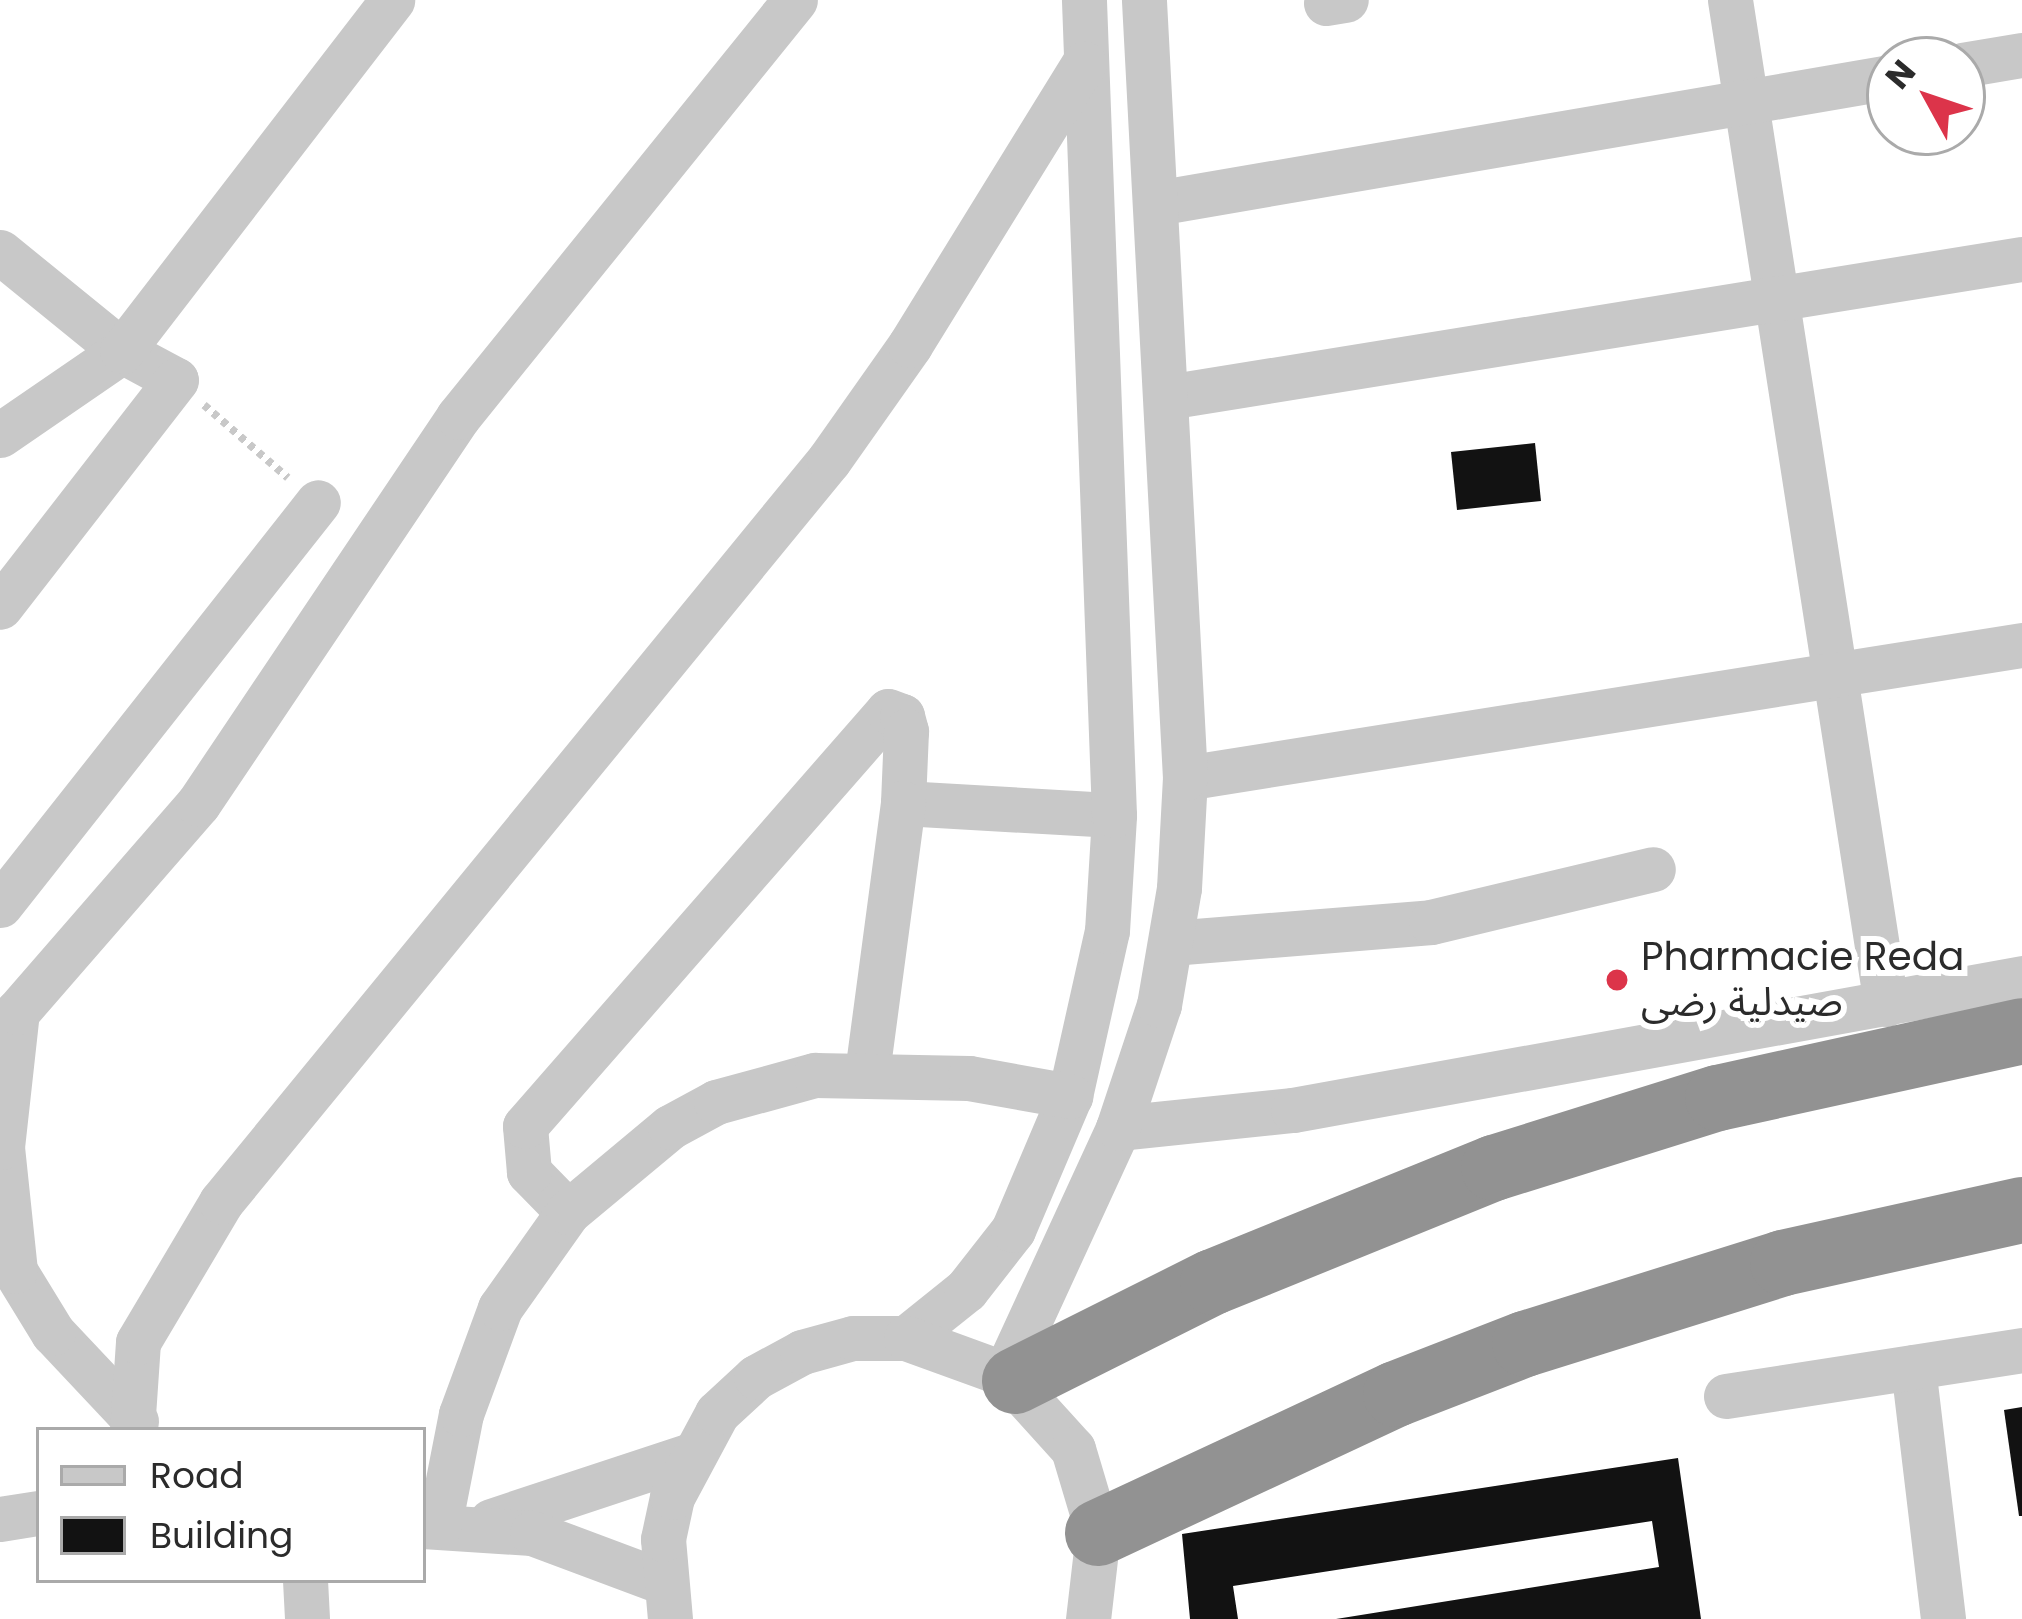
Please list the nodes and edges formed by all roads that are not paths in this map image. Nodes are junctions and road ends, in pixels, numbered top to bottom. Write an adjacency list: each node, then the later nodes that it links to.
1 (392, 0): 15 (street)
2 (795, 0): 36 (street)
3 (1084, 0): 8 (street)
4 (1144, 0): 11 (street)
5 (1730, 0): 10 (street)
6 (2022, 55): 7 (street)
7 (1986, 61)
8 (1084, 63): 24 (street); 42 (street)
9 (1866, 81): 10 (street)
10 (1744, 102): 11 (street); 14 (street)
11 (1156, 203): 16 (street)
12 (0, 252): 15 (street)
13 (2022, 259): 14 (street)
14 (1772, 302): 16 (street); 21 (street)
15 (122, 351): 17 (street); 19 (street)
16 (1167, 397): 22 (street)
17 (0, 435)
18 (318, 502): 26 (street)
19 (0, 607)
20 (2022, 644): 21 (street)
21 (1830, 675): 22 (street); 29 (street)
22 (1185, 778): 27 (street)
23 (903, 803): 24 (street); 31 (street); 35 (street)
24 (1114, 815): 32 (street)
25 (1653, 869): 27 (street)
26 (0, 905)
27 (1171, 943): 33 (street)
28 (2022, 978): 29 (street)
29 (1886, 1004): 33 (street)
30 (2022, 1031): 40 (highway)
31 (867, 1074): 32 (street); 35 (street)
32 (1070, 1096): 37 (street)
33 (1118, 1128): 40 (street)
34 (2022, 1210): 47 (highway)
35 (568, 1212): 46 (street)
36 (5, 1228): 42 (street)
37 (906, 1338): 40 (street); 43 (street)
38 (2022, 1350): 39 (street)
39 (1913, 1366): 41 (street); 52 (street)
40 (1010, 1378): 47 (street)
41 (1726, 1396)
42 (134, 1426)
43 (688, 1456): 46 (street); 49 (street)
44 (36, 1513): 45 (street)
45 (0, 1519)
46 (447, 1526): 49 (street)
47 (1098, 1533): 51 (street)
48 (304, 1583): 50 (street)
49 (666, 1600)
50 (307, 1619)
51 (1088, 1619)
52 (1942, 1619)

